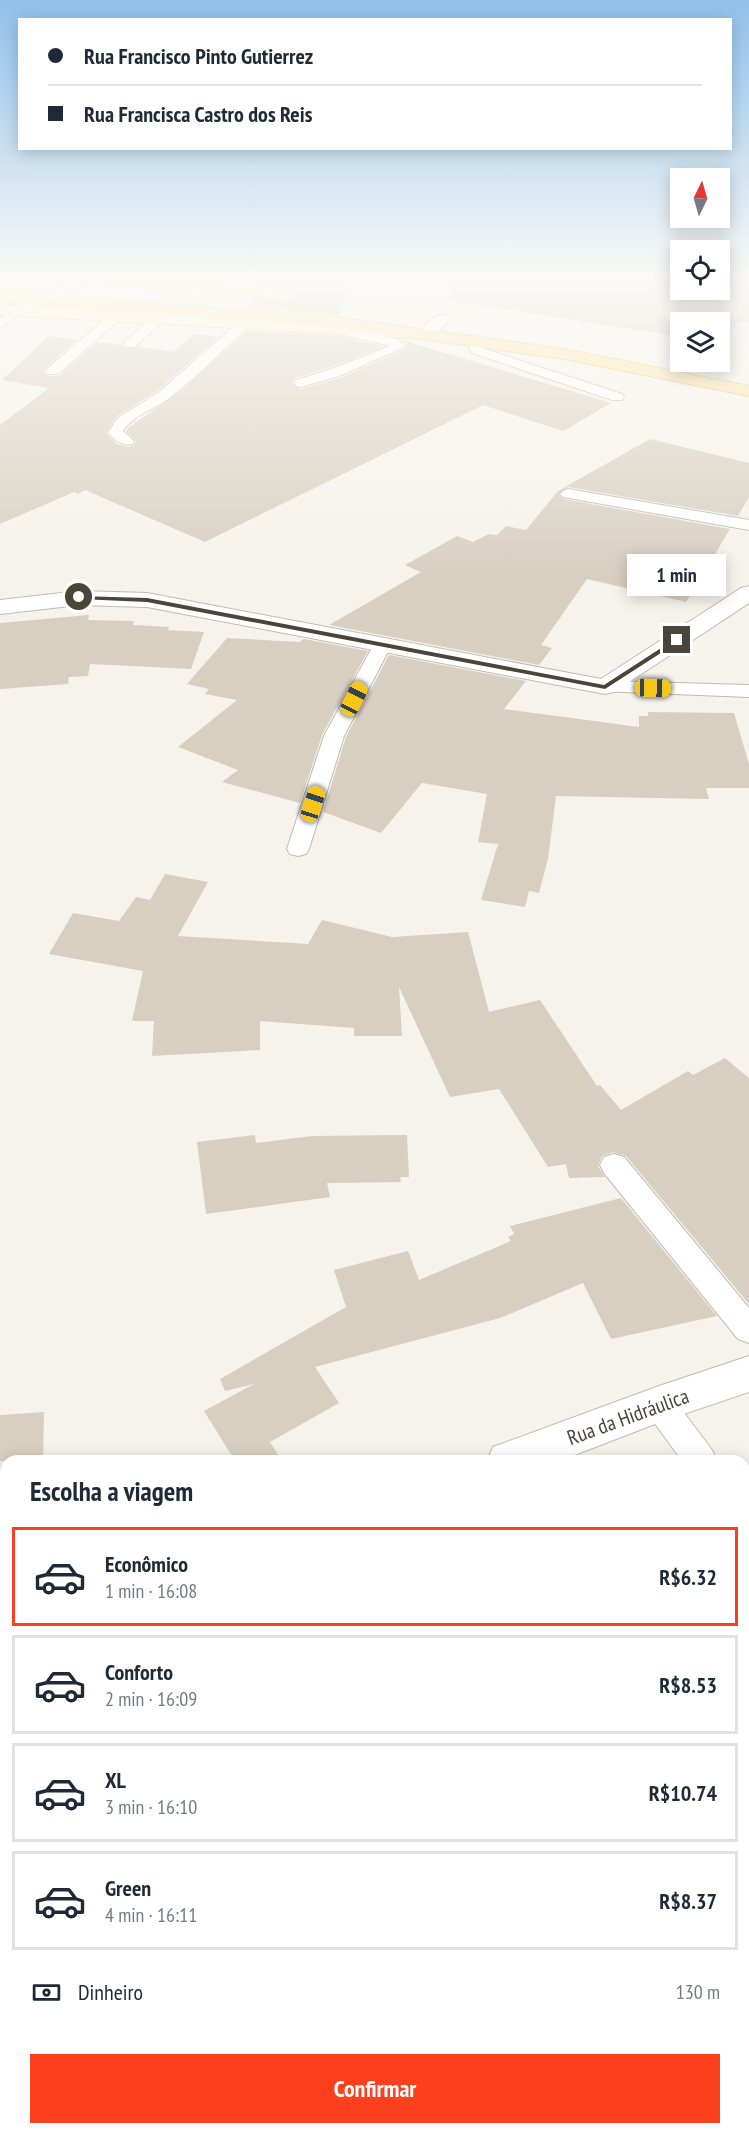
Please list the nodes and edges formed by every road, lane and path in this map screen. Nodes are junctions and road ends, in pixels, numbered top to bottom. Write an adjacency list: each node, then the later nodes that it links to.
1 (185, 377): 8 (lane)
2 (321, 377): 5 (lane)
3 (556, 377): 7 (lane)
4 (677, 377): 6 (main road)
5 (302, 382)
6 (749, 391)
7 (616, 397)
8 (127, 441)
9 (568, 494): 10 (lane)
10 (749, 525)
11 (749, 593): 14 (street)
12 (0, 607): 13 (street)
13 (383, 644): 14 (street); 16 (lane)
14 (605, 687): 15 (lane)
15 (749, 691)
16 (298, 849)
17 (614, 1165): 18 (lane)
18 (749, 1330)
19 (749, 1374): 20 (street, Rua da Hidráulica)
20 (659, 1404): 21 (street, Rua da Hidráulica); 22 (lane)
21 (524, 1455)
22 (697, 1455)

